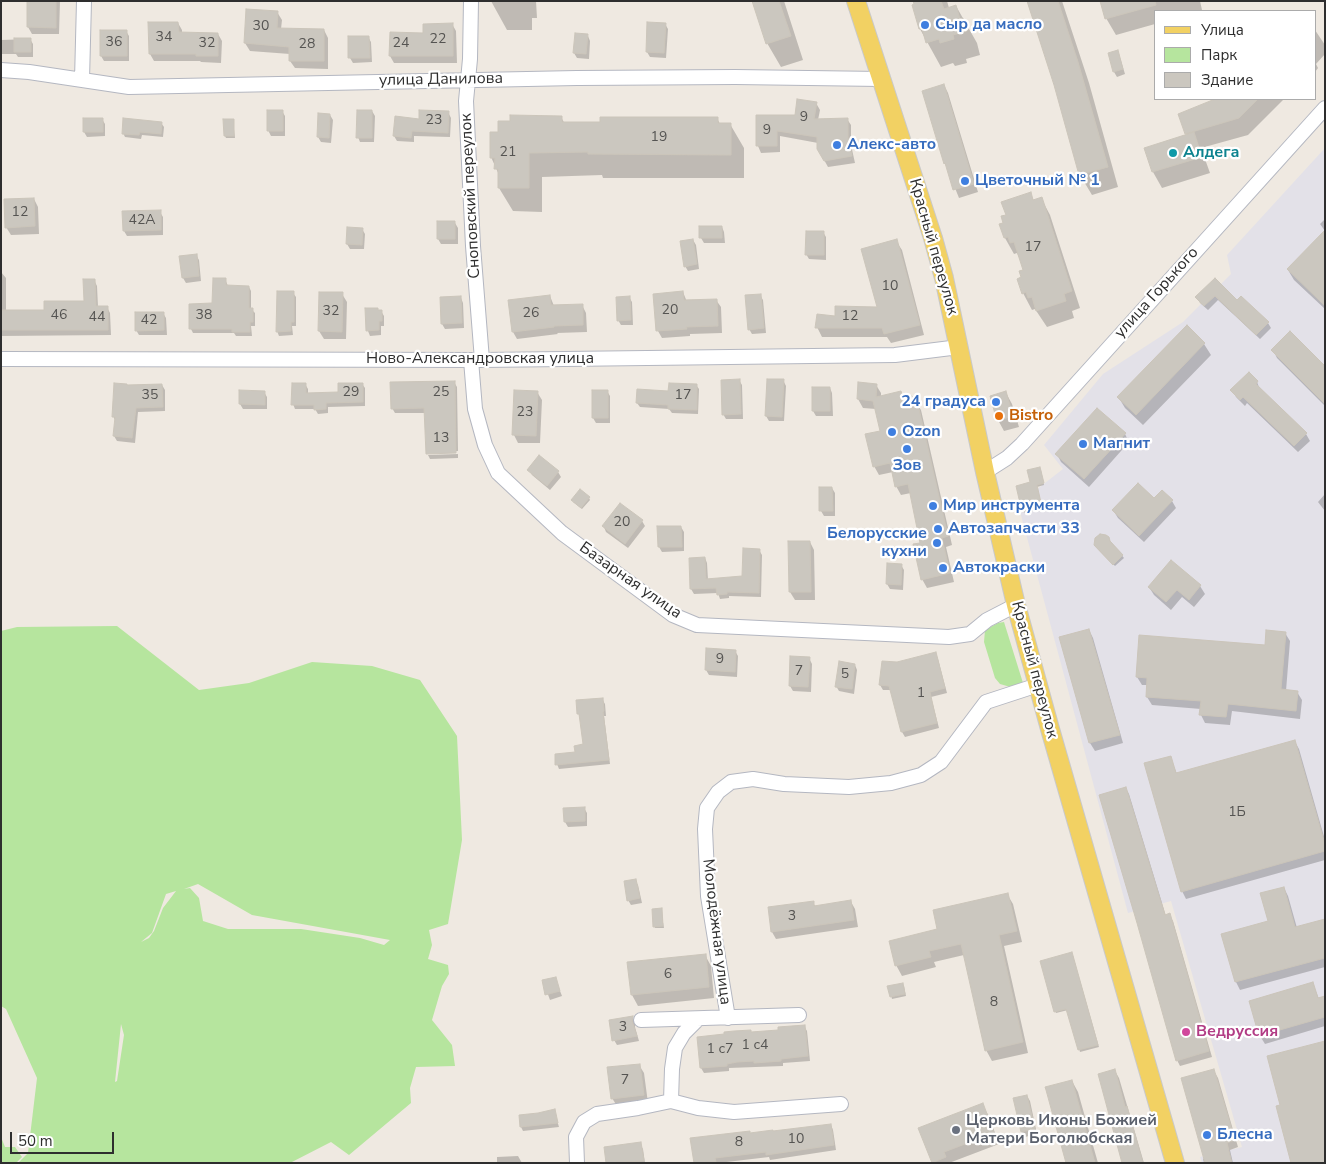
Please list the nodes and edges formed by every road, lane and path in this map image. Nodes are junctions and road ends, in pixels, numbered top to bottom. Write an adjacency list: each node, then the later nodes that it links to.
1 (84, 1): 6 (street)
2 (471, 1): 7 (street, Сноповский переулок)
3 (856, 1): 5 (main road, Красный переулок)
4 (1, 70): 6 (street, улица Данилова)
5 (881, 79): 7 (street, улица Данилова); 9 (main road, Красный переулок)
6 (82, 80): 7 (street, улица Данилова)
7 (468, 80): 11 (street, Сноповский переулок)
8 (1325, 108): 12 (street, улица Горького)
9 (959, 347): 11 (street, Ново-Александровская улица); 12 (main road, Красный переулок)
10 (1, 359): 11 (street, Ново-Александровская улица)
11 (476, 360): 13 (street, Базарная улица)
12 (985, 472): 13 (main road, Красный переулок)
13 (1016, 605): 14 (main road, Красный переулок)
14 (1038, 685): 16 (street, Молодёжная улица); 22 (main road, Красный переулок)
15 (799, 1015): 16 (street)
16 (728, 1018): 17 (street)
17 (698, 1019): 18 (street); 19 (street)
18 (641, 1020)
19 (671, 1101): 20 (street); 21 (street)
20 (841, 1104)
21 (578, 1163)
22 (1175, 1163)

